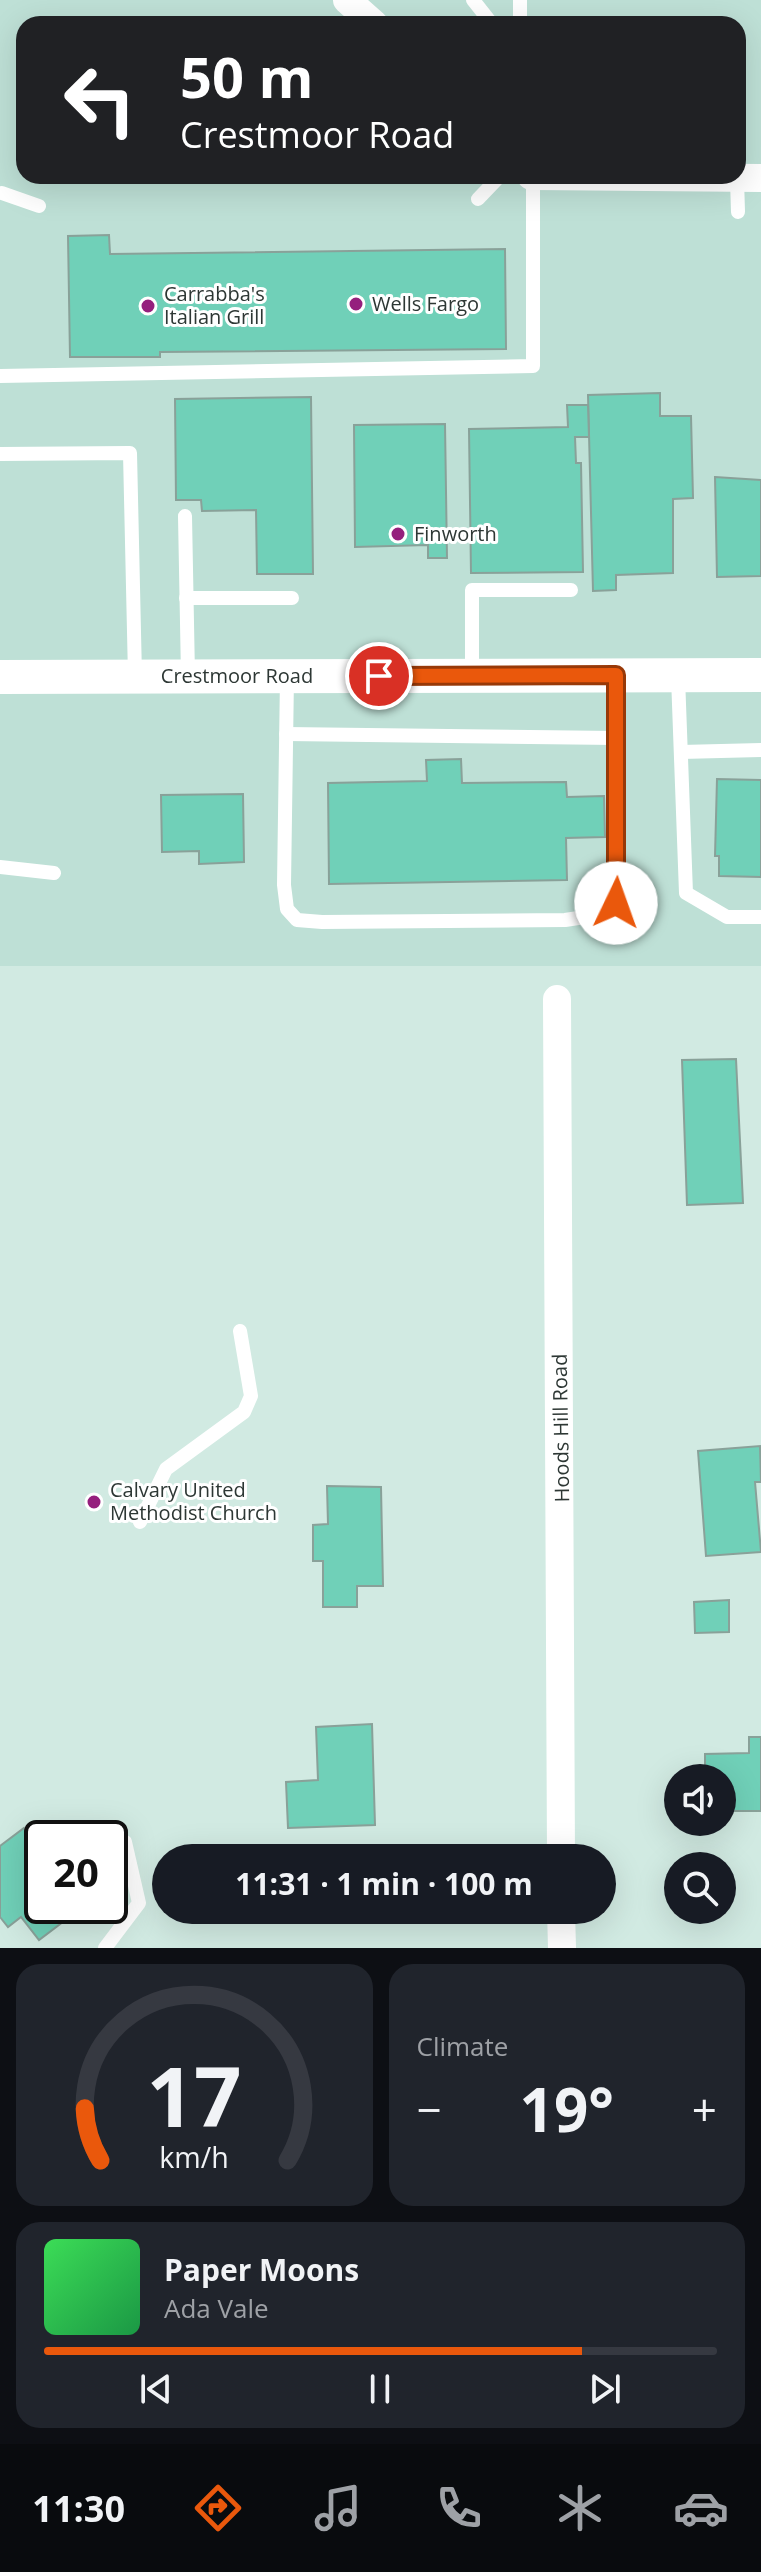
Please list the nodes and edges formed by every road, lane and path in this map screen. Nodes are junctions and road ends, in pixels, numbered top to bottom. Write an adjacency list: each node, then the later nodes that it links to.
1 (347, 0): 3 (street)
2 (473, 0): 4 (lane)
3 (365, 16)
4 (486, 16)
5 (749, 178): 11 (lane)
6 (492, 184): 9 (lane)
7 (532, 184): 12 (lane)
8 (2, 193): 10 (lane)
9 (478, 199)
10 (39, 206)
11 (738, 212)
12 (0, 376)
13 (0, 454): 21 (lane)
14 (185, 516): 16 (lane)
15 (571, 590): 18 (lane)
16 (186, 598): 17 (lane); 22 (lane)
17 (292, 598)
18 (472, 675): 19 (street, Crestmoor Road); 23 (street, Crestmoor Road)
19 (616, 675): 25 (street, Crestmoor Road); 27 (lane)
20 (761, 675): 25 (street, Crestmoor Road)
21 (135, 676): 22 (street, Crestmoor Road); 24 (street, Crestmoor Road)
22 (188, 676): 23 (street, Crestmoor Road)
23 (287, 676): 26 (lane)
24 (0, 677)
25 (678, 677): 29 (lane)
26 (286, 734): 27 (lane); 27 (lane)
27 (616, 738)
28 (761, 750): 29 (lane)
29 (681, 752): 32 (lane)
30 (0, 867): 31 (lane)
31 (54, 873)
32 (761, 917)
33 (557, 999): 36 (street, Hoods Hill Road)
34 (240, 1331): 35 (lane)
35 (140, 1522)
36 (561, 1844)
37 (128, 1855): 38 (lane)
38 (128, 1918)
39 (123, 1924): 41 (lane)
40 (561, 1924): 42 (street)
41 (105, 1948)
42 (562, 1948)

